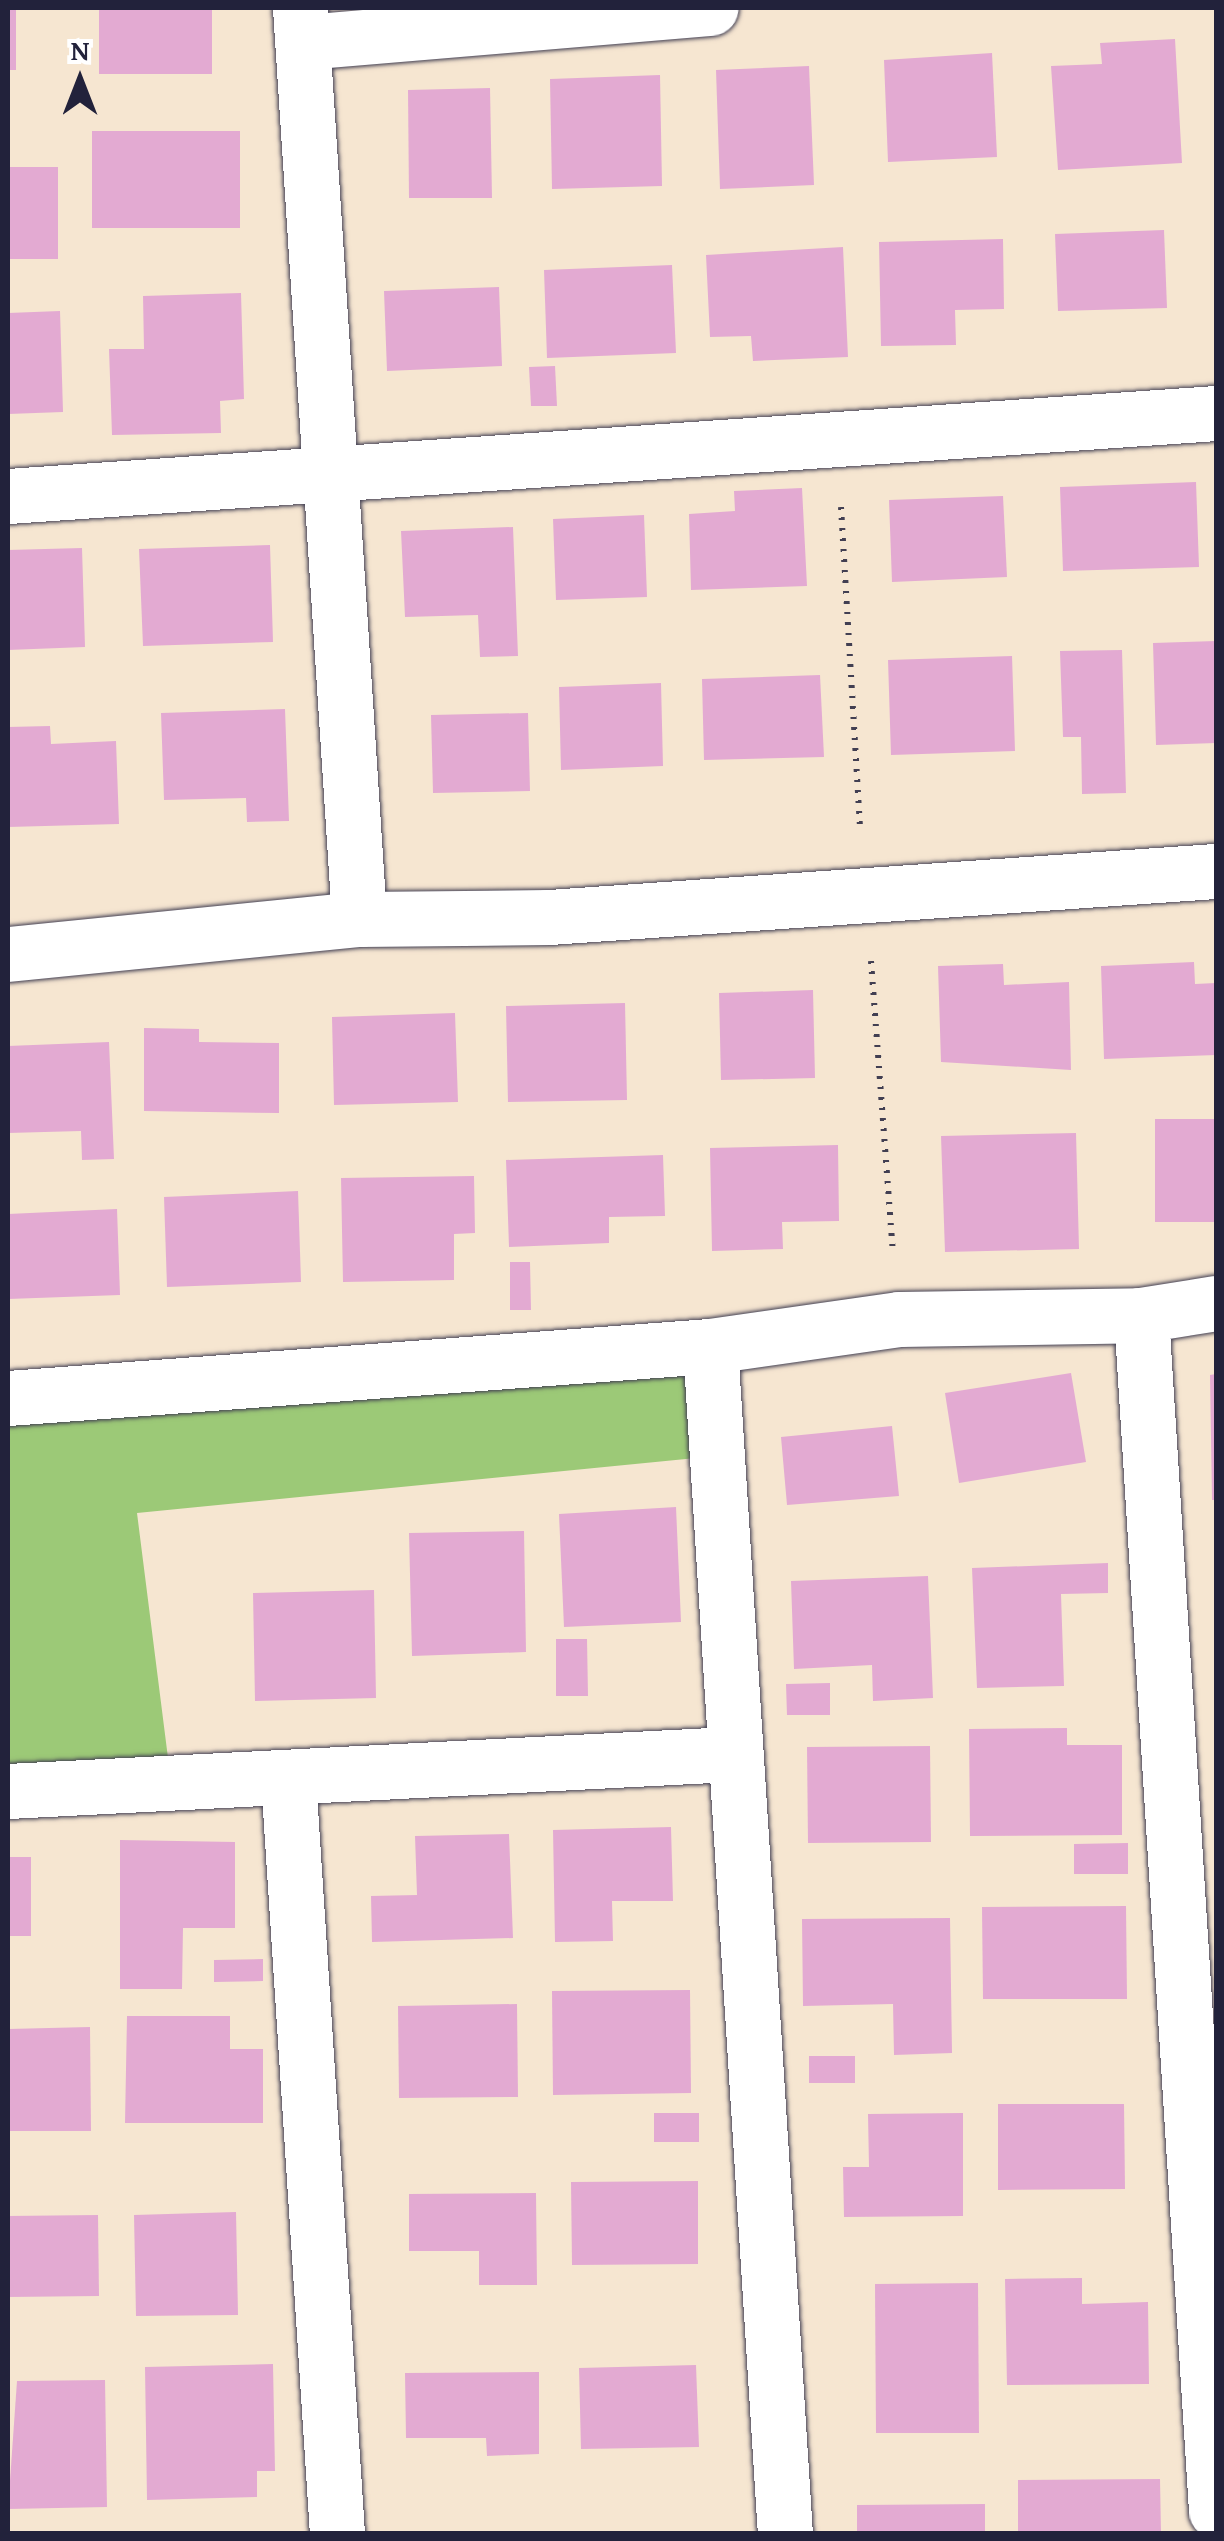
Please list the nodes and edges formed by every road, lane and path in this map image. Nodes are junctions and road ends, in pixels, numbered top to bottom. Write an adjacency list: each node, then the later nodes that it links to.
1 (711, 8): 2 (street)
2 (302, 25): 5 (street)
3 (1216, 414): 4 (street)
4 (838, 444): 5 (street); 8 (path)
5 (324, 475): 6 (street); 9 (street)
6 (8, 496)
7 (1216, 870): 8 (street)
8 (866, 895): 9 (street); 13 (path)
9 (358, 919): 10 (street)
10 (8, 954)
11 (1216, 1303): 12 (street)
12 (1141, 1315): 13 (street); 19 (street)
13 (898, 1319): 14 (street)
14 (710, 1346): 15 (street); 16 (street)
15 (8, 1398)
16 (730, 1754): 17 (street); 21 (street)
17 (288, 1778): 18 (street); 20 (street)
18 (8, 1791)
19 (1216, 2511)
20 (337, 2534)
21 (785, 2534)

